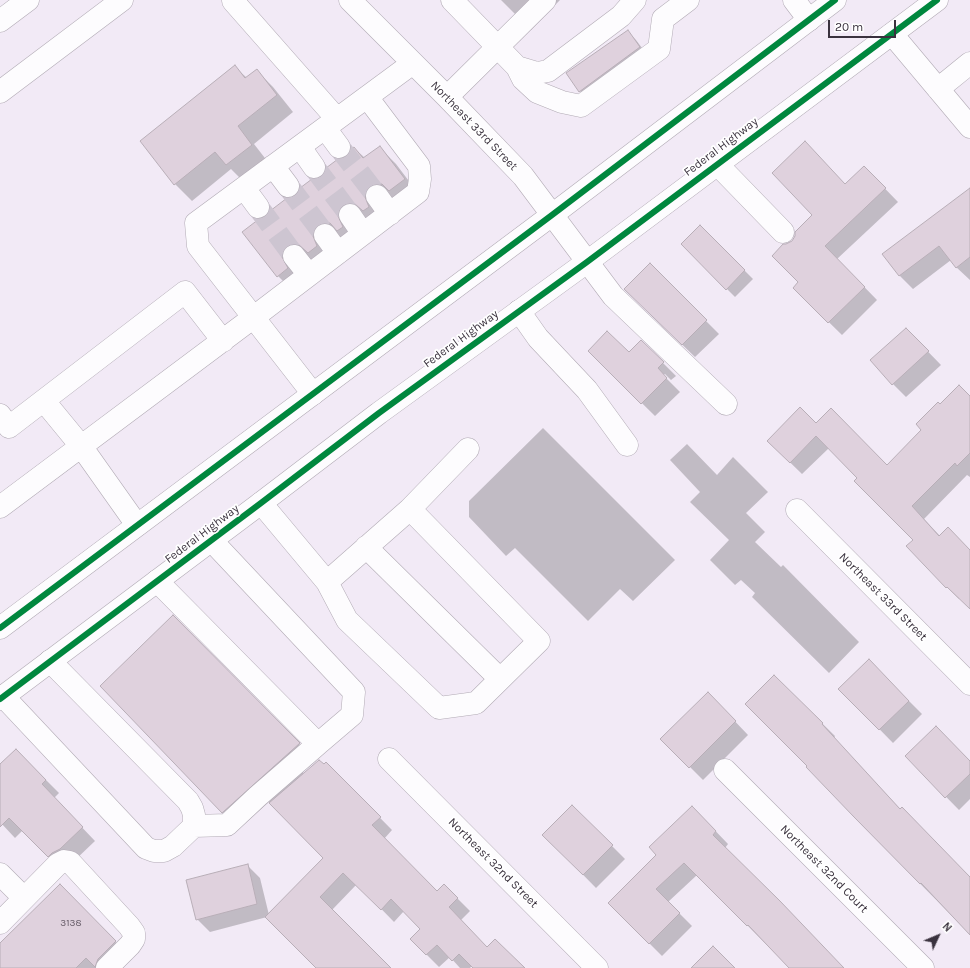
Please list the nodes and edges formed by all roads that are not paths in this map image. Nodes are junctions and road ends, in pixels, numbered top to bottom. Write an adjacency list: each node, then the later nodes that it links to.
1 (26, 0): 13 (main road)
2 (122, 0): 20 (main road)
3 (232, 0): 23 (main road)
4 (350, 0): 16 (main road, Northeast 33rd Street)
5 (452, 0): 15 (main road)
6 (545, 0): 15 (main road)
7 (635, 0): 18 (main road)
8 (688, 0): 18 (main road)
9 (794, 0): 12 (main road)
10 (835, 0): 12 (main road)
11 (937, 0): 14 (main road, Federal Highway)
12 (809, 20): 36 (main road)
13 (0, 21)
14 (892, 34): 19 (main road); 27 (main road, Federal Highway)
15 (496, 47): 18 (main road); 22 (main road)
16 (413, 63): 21 (main road); 22 (main road, Northeast 33rd Street)
17 (970, 63): 19 (main road)
18 (517, 67)
19 (938, 89): 24 (main road)
20 (0, 92)
21 (368, 97): 23 (main road); 34 (main road)
22 (447, 97): 36 (main road, Northeast 33rd Street)
23 (331, 123): 25 (main road); 26 (main road)
24 (970, 127)
25 (339, 146)
26 (300, 147): 28 (main road); 29 (main road)
27 (717, 164): 37 (main road); 42 (main road, Federal Highway)
28 (273, 166): 30 (main road); 31 (main road)
29 (314, 167)
30 (288, 186)
31 (244, 188): 33 (main road); 45 (main road)
32 (377, 196): 34 (main road)
33 (258, 207)
34 (390, 214): 38 (main road)
35 (350, 215): 38 (main road)
36 (552, 215): 42 (main road, Northeast 33rd Street); 47 (main road)
37 (782, 232)
38 (363, 234): 40 (main road)
39 (325, 235): 40 (main road)
40 (338, 253): 43 (main road)
41 (294, 256): 43 (main road)
42 (587, 262): 44 (main road, Federal Highway); 49 (main road, Northeast 33rd Street)
43 (309, 275): 45 (main road)
44 (519, 311): 52 (main road); 54 (main road, Federal Highway)
45 (254, 317): 46 (main road); 47 (main road)
46 (223, 341): 48 (main road); 51 (main road)
47 (313, 394): 58 (main road)
48 (44, 401): 50 (main road); 51 (main road)
49 (726, 404)
50 (3, 426)
51 (81, 446): 55 (main road); 58 (main road)
52 (627, 446)
53 (468, 449): 56 (main road)
54 (261, 503): 59 (main road, Federal Highway); 62 (main road)
55 (0, 507)
56 (410, 509): 60 (main road); 65 (main road)
57 (797, 510): 66 (main road, Northeast 33rd Street)
58 (137, 525): 63 (main road)
59 (212, 540): 61 (main road, Federal Highway); 68 (main road)
60 (366, 547): 62 (main road); 65 (main road)
61 (157, 581): 64 (main road, Federal Highway); 68 (main road)
62 (327, 582): 65 (main road)
63 (0, 628)
64 (50, 662): 67 (main road, Federal Highway); 71 (main road)
65 (500, 679)
66 (970, 684)
67 (2, 698): 71 (main road)
68 (318, 744): 71 (main road)
69 (389, 759): 76 (main road, Northeast 32nd Street)
70 (725, 770): 77 (main road, Northeast 32nd Court)
71 (194, 826)
72 (0, 874): 73 (main road)
73 (24, 898): 74 (main road); 75 (main road)
74 (0, 923)
75 (107, 968)
76 (597, 968)
77 (922, 968)

